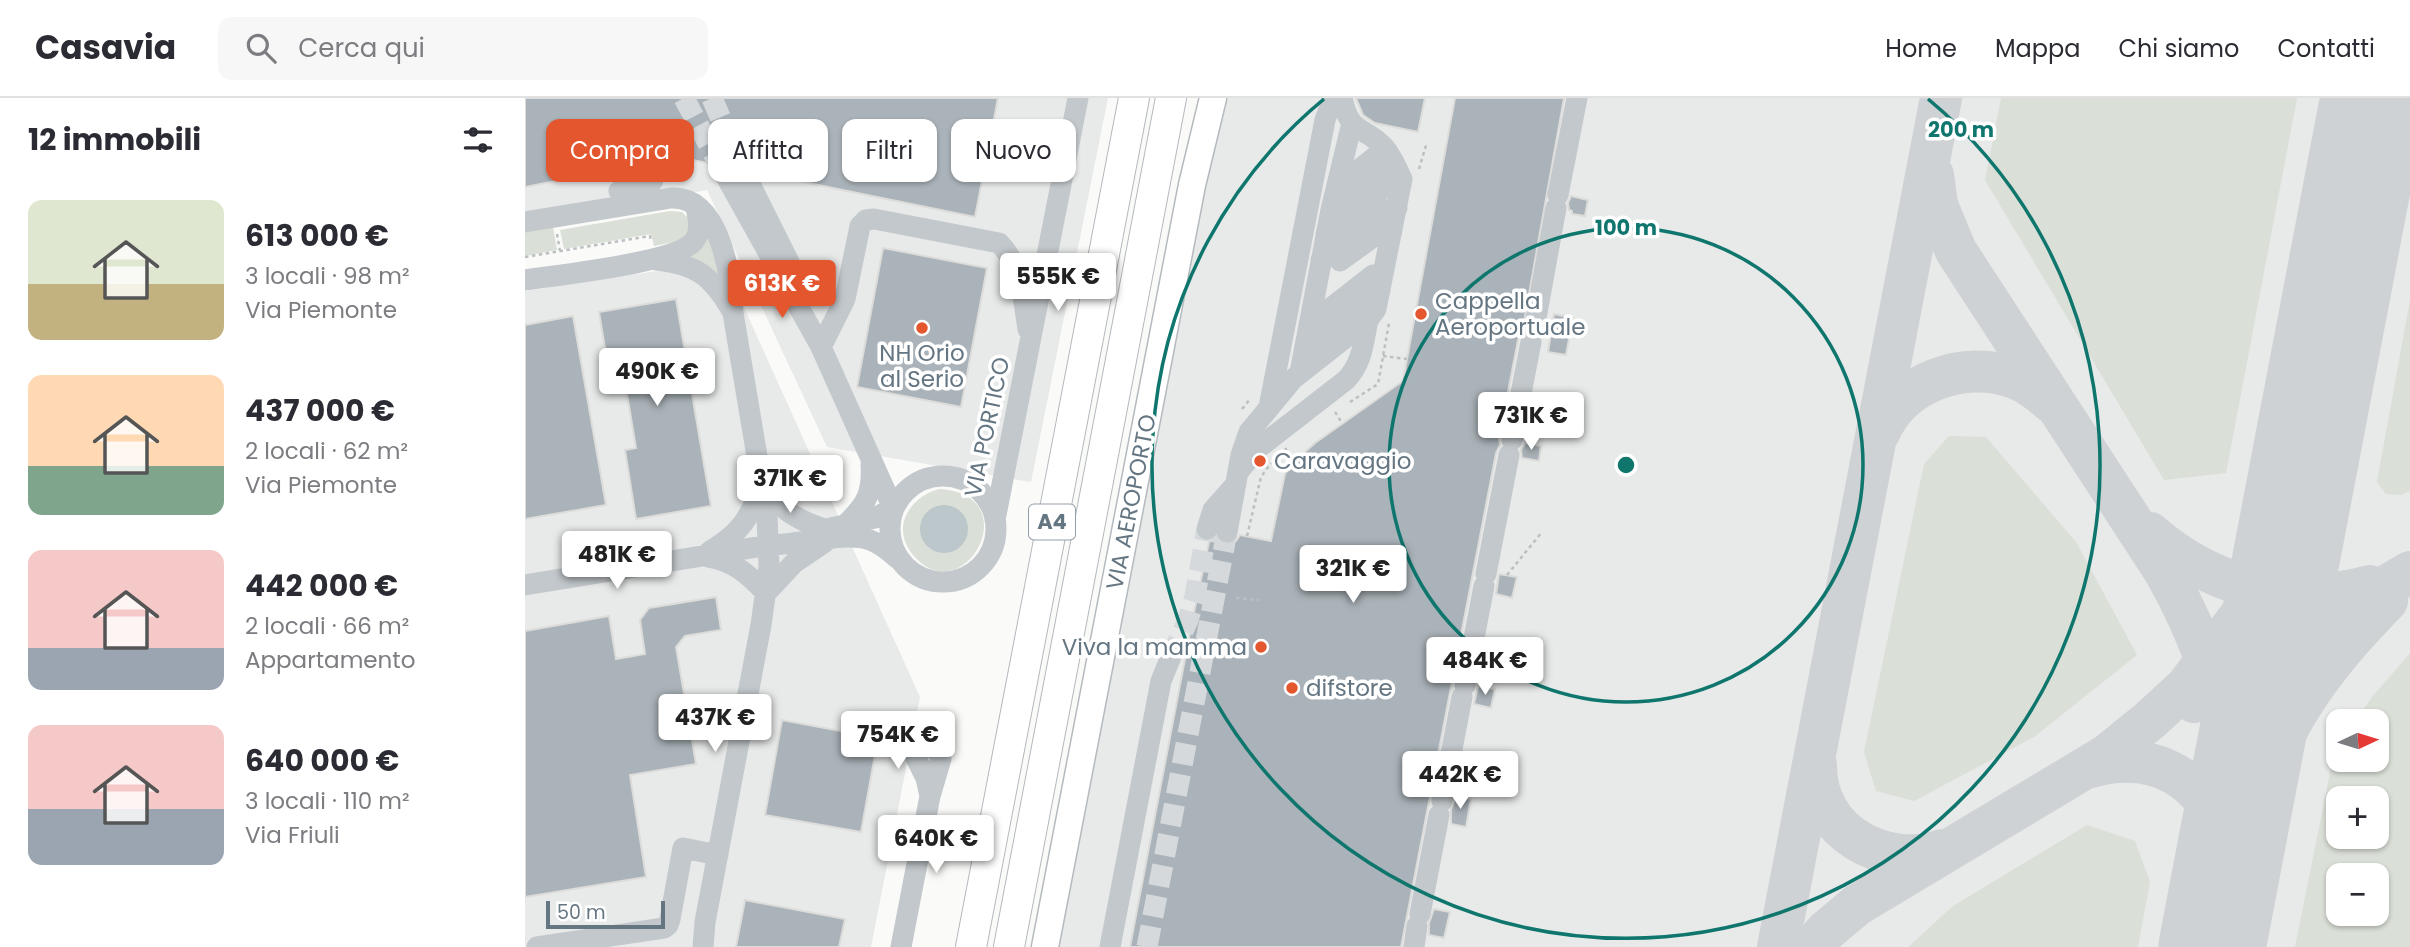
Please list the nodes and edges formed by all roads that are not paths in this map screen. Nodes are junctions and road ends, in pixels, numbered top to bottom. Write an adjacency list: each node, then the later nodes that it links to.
1 (1078, 98): 32 (street, VIA PORTICO)
2 (1134, 98): 58 (highway, A4)
3 (1171, 98): 59 (highway, A4)
4 (1213, 98): 51 (main road, VIA AEROPORTO)
5 (1333, 98): 35 (street)
6 (1342, 98): 8 (street)
7 (1577, 98): 53 (street)
8 (1352, 123): 9 (street); 14 (street)
9 (1389, 155): 13 (street); 14 (street); 18 (street)
10 (653, 182): 17 (street)
11 (729, 182): 30 (street)
12 (749, 182): 30 (street)
13 (1401, 185): 16 (street); 21 (street)
14 (1337, 187): 18 (street)
15 (695, 204): 17 (street); 23 (street); 28 (street)
16 (1397, 208): 20 (street); 24 (street)
17 (599, 209): 19 (street)
18 (1331, 210): 21 (street)
19 (525, 222)
20 (1392, 231): 22 (street); 24 (street)
21 (1326, 234): 24 (street)
22 (1388, 252): 26 (street); 27 (street)
23 (653, 254): 25 (street); 28 (street)
24 (1319, 268): 27 (street)
25 (525, 281)
26 (1381, 283): 29 (street); 31 (street)
27 (1314, 303): 31 (street)
28 (733, 313): 38 (street)
29 (1368, 320): 34 (street); 37 (street)
30 (807, 321): 33 (street)
31 (1307, 336): 34 (street)
32 (1031, 346): 33 (street); 40 (street, VIA PORTICO)
33 (821, 347): 36 (street)
34 (1300, 373): 35 (street)
35 (1270, 404): 37 (street)
36 (871, 460): 39 (street); 42 (street)
37 (1238, 478): 41 (street)
38 (762, 486): 42 (street); 43 (street); 44 (street)
39 (893, 508): 40 (street); 42 (street); 45 (street)
40 (995, 520): 45 (street)
41 (1217, 530)
42 (832, 532): 43 (street); 45 (street); 47 (street)
43 (769, 545): 44 (street); 47 (street)
44 (702, 556): 46 (street); 47 (street)
45 (898, 559)
46 (525, 585)
47 (766, 593): 50 (street)
48 (1170, 659): 62 (street)
49 (930, 796): 57 (street)
50 (718, 855): 52 (street); 54 (street)
51 (1053, 907): 60 (main road, VIA AEROPORTO); 61 (main road, VIA AEROPORTO)
52 (705, 922): 55 (street); 56 (street)
53 (1417, 929)
54 (537, 947)
55 (696, 947)
56 (703, 947)
57 (901, 947)
58 (971, 947)
59 (1009, 947)
60 (1045, 947)
61 (1059, 947)
62 (1109, 947)

